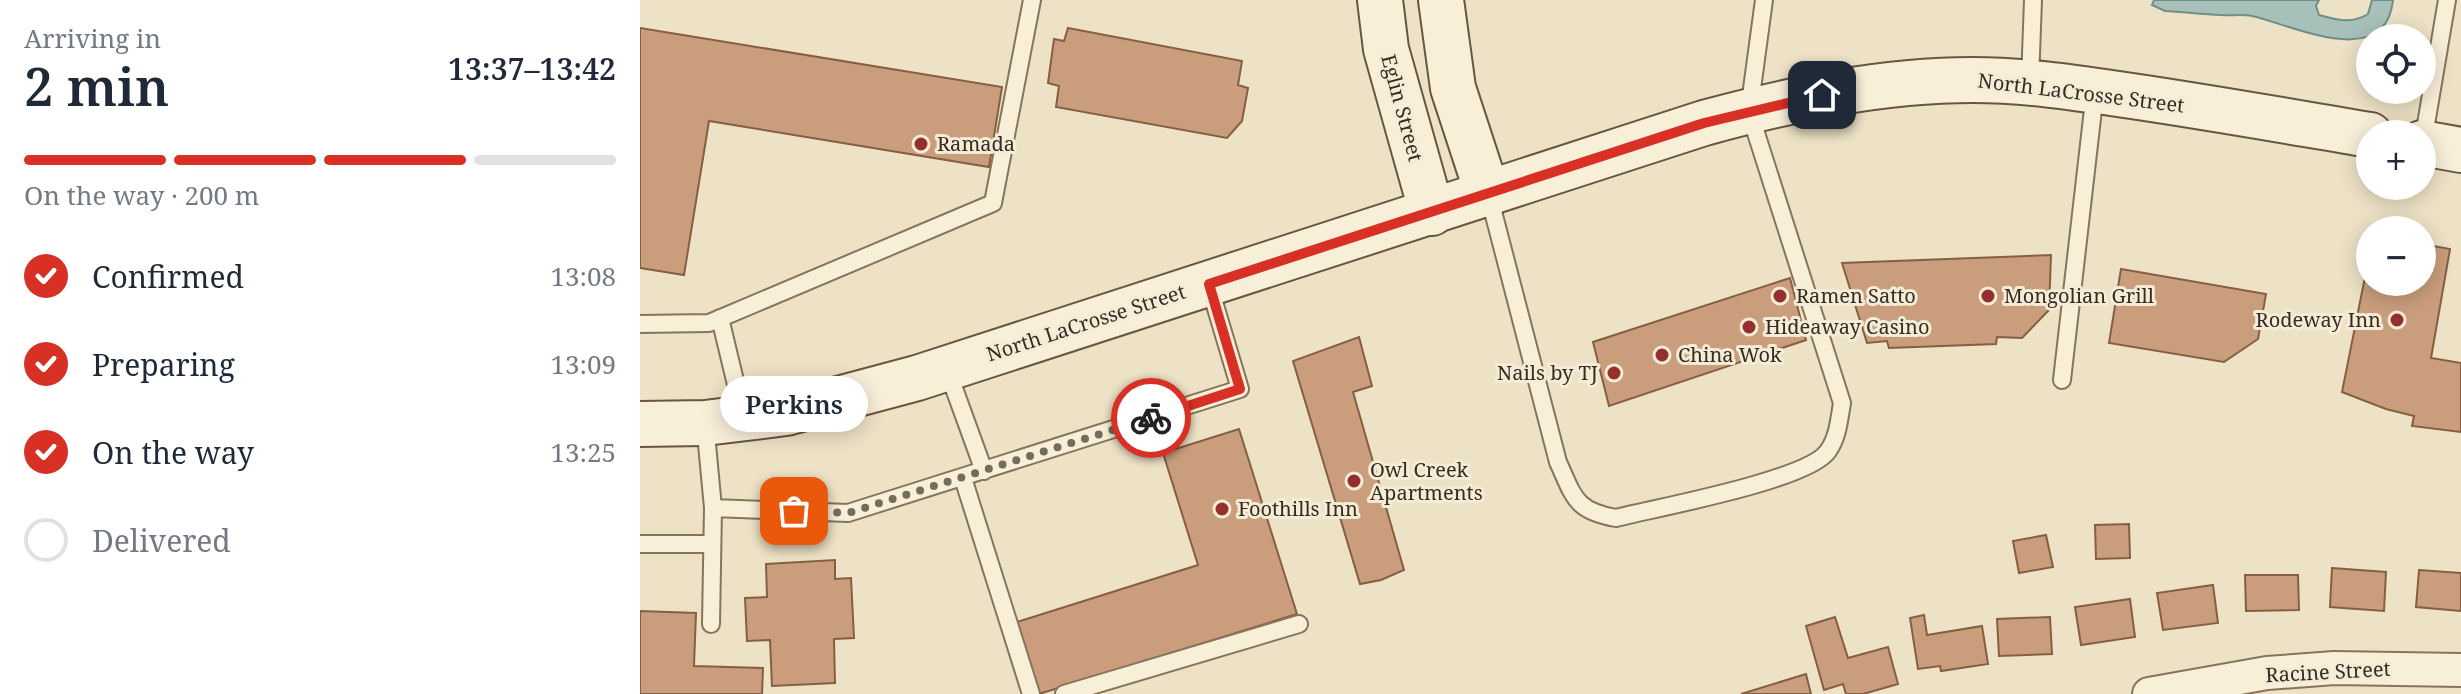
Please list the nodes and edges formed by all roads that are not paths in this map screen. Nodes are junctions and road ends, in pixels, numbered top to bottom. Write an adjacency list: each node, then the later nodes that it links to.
1 (1032, 0): 17 (lane)
2 (1380, 0): 15 (main road, Eglin Street)
3 (1441, 0): 14 (main road)
4 (2033, 0): 7 (lane)
5 (2447, 0): 10 (lane)
6 (1761, 1): 9 (lane)
7 (2030, 83): 8 (main road, North LaCrosse Street); 9 (main road, North LaCrosse Street)
8 (2095, 91): 11 (main road, North LaCrosse Street); 20 (lane)
9 (1749, 111): 14 (main road, North LaCrosse Street); 14 (lane)
10 (2426, 120)
11 (2356, 133)
12 (2436, 146): 13 (main road)
13 (2461, 150)
14 (1488, 195): 15 (main road, North LaCrosse Street)
15 (1432, 213): 16 (main road, North LaCrosse Street)
16 (1209, 284): 19 (main road, North LaCrosse Street); 23 (lane)
17 (720, 318): 18 (lane); 21 (lane)
18 (640, 324)
19 (947, 368): 21 (main road, North LaCrosse Street); 23 (lane)
20 (2062, 380)
21 (725, 421): 22 (main road, North LaCrosse Street); 25 (lane)
22 (640, 424)
23 (984, 471): 24 (lane)
24 (963, 478): 25 (lane); 31 (lane)
25 (713, 508): 27 (lane)
26 (640, 544): 27 (lane)
27 (712, 544): 28 (lane)
28 (711, 624)
29 (1299, 624): 32 (lane)
30 (2461, 670): 33 (street, Racine Street)
31 (1031, 694)
32 (1064, 694)
33 (2149, 694)

